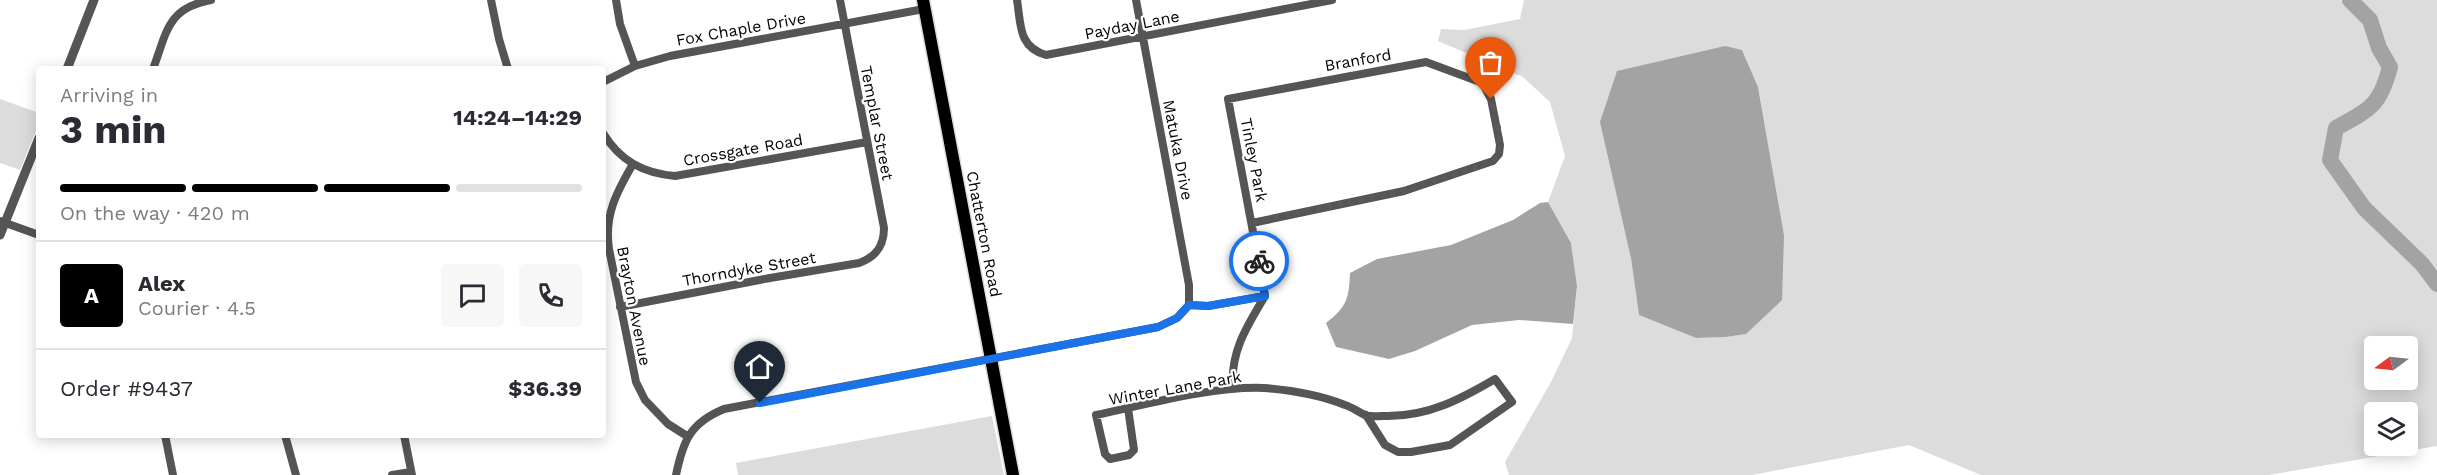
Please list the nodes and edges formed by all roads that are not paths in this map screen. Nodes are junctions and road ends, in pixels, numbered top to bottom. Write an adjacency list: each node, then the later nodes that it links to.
1 (94, 0): 12 (street)
2 (211, 0): 13 (street)
3 (491, 0): 14 (street)
4 (615, 0): 15 (street)
5 (840, 0): 10 (street, Templar Street)
6 (1017, 0): 11 (street, Payday Lane)
7 (1136, 0): 11 (street, Matuka Drive)
8 (1332, 0): 11 (street, Payday Lane)
9 (923, 4): 10 (street, Fox Chaple Drive); 30 (main road, Chatterton Road)
10 (844, 24): 15 (street, Fox Chaple Drive); 19 (street, Templar Street)
11 (1143, 37): 28 (street, Matuka Drive)
12 (68, 66)
13 (154, 66)
14 (507, 66)
15 (635, 66): 16 (street, Fox Chaple Drive)
16 (606, 80)
17 (1228, 99): 23 (street, Tinley Park); 23 (street, Branford)
18 (606, 137): 21 (street, Crossgate Road)
19 (867, 142): 21 (street, Crossgate Road); 26 (street, Templar Street)
20 (36, 145): 22 (street)
21 (633, 164): 29 (street, Brayton Avenue)
22 (2, 222): 24 (street); 25 (street)
23 (1252, 222): 27 (street, Tinley Park)
24 (0, 235)
25 (36, 235)
26 (879, 250): 29 (street, Thorndyke Street)
27 (1265, 296): 28 (street); 31 (street)
28 (1189, 305): 30 (street)
29 (620, 308): 34 (street, Brayton Avenue)
30 (991, 359): 34 (street); 43 (main road, Chatterton Road)
31 (1233, 388): 32 (street, Winter Lane Park); 33 (street, Winter Lane Park)
32 (1128, 408): 32 (street, Winter Lane Park)
33 (1366, 416): 33 (street, Winter Lane Park)
34 (687, 436): 42 (street)
35 (166, 438): 39 (street)
36 (286, 438): 40 (street)
37 (405, 438): 38 (street)
38 (412, 473): 41 (street)
39 (173, 475)
40 (296, 475)
41 (392, 475)
42 (676, 475)
43 (1013, 475)

